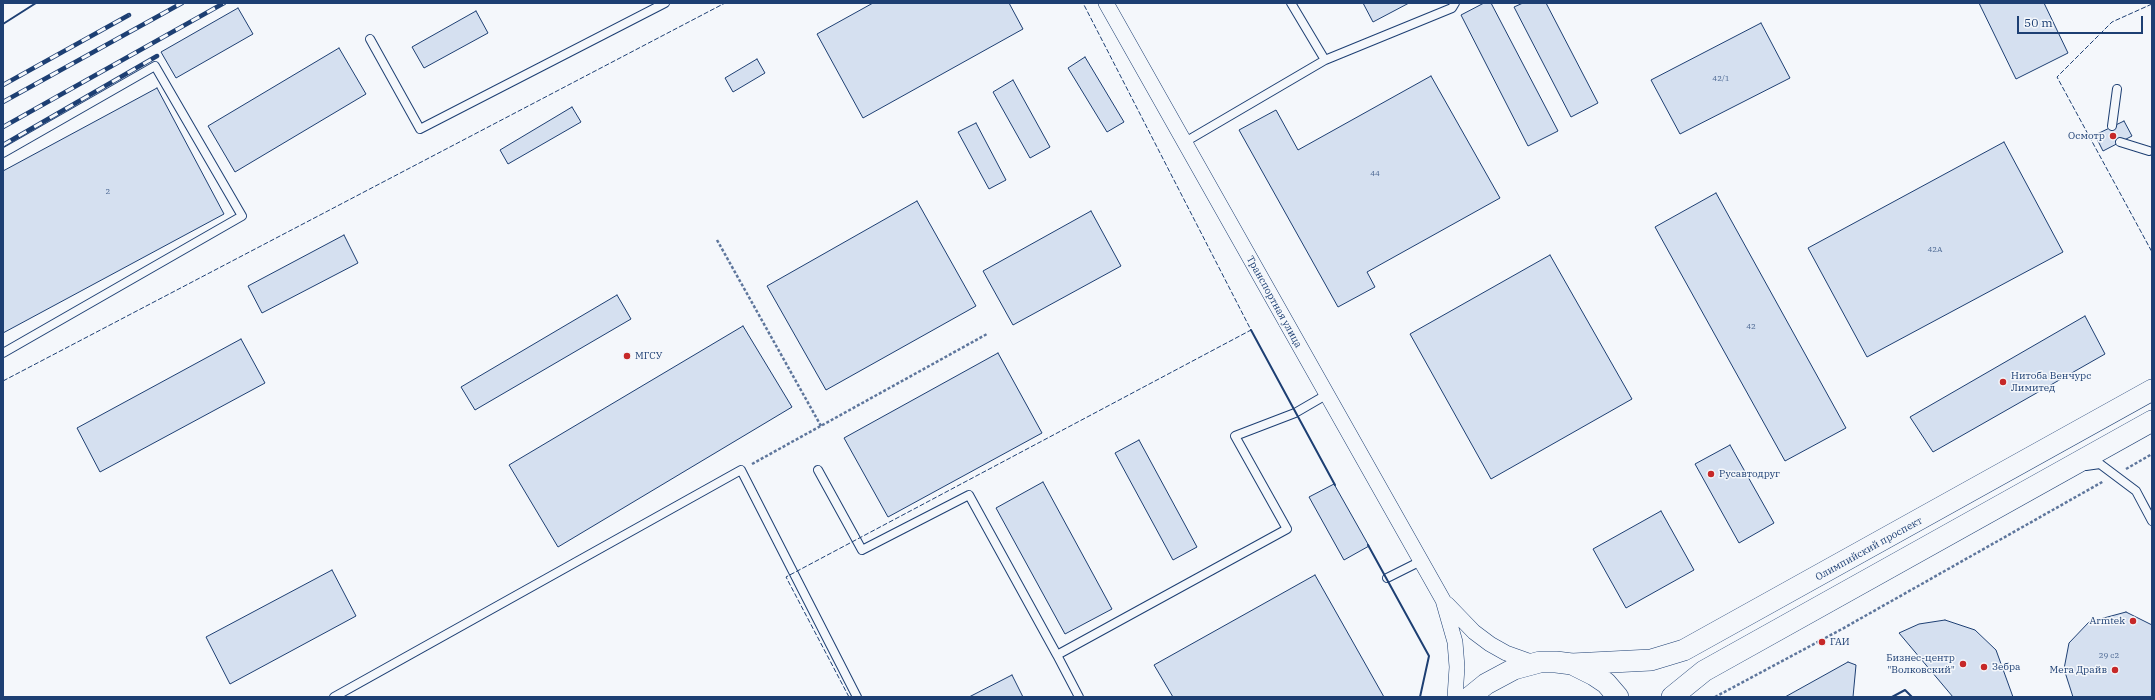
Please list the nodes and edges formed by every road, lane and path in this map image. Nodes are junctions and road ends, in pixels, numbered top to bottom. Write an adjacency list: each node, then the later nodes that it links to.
1 (665, 3): 5 (lane)
2 (1106, 3): 10 (street, Транспортная улица)
3 (1291, 3): 6 (lane)
4 (1455, 3): 6 (lane)
5 (370, 39)
6 (1324, 60): 10 (lane)
7 (2117, 89): 8 (lane)
8 (2115, 123)
9 (2125, 141): 11 (lane)
10 (1185, 142): 17 (street, Транспортная улица)
11 (2149, 151)
12 (3, 153): 15 (lane)
13 (717, 240): 19 (path)
14 (987, 334): 19 (path)
15 (3, 353)
16 (2152, 390): 31 (main road, Олимпийский проспект)
17 (1326, 395): 26 (street, Транспортная улица); 29 (lane)
18 (2152, 421): 21 (main road)
19 (821, 426): 22 (path)
20 (2152, 454): 24 (path)
21 (2067, 468): 24 (lane); 38 (main road)
22 (741, 470): 32 (lane); 33 (lane)
23 (818, 470): 29 (lane)
24 (2115, 475): 25 (lane); 39 (path)
25 (2152, 521)
26 (1421, 561): 27 (lane); 28 (street, Транспортная улица)
27 (1387, 578)
28 (1443, 600): 30 (street, Транспортная улица); 35 (street, Транспортная улица)
29 (1057, 655): 34 (lane)
30 (1534, 663): 31 (main road); 36 (main road)
31 (1572, 664): 37 (main road)
32 (334, 697)
33 (857, 697)
34 (1079, 697)
35 (1455, 697)
36 (1470, 697)
37 (1618, 697)
38 (1672, 697)
39 (1715, 697)

